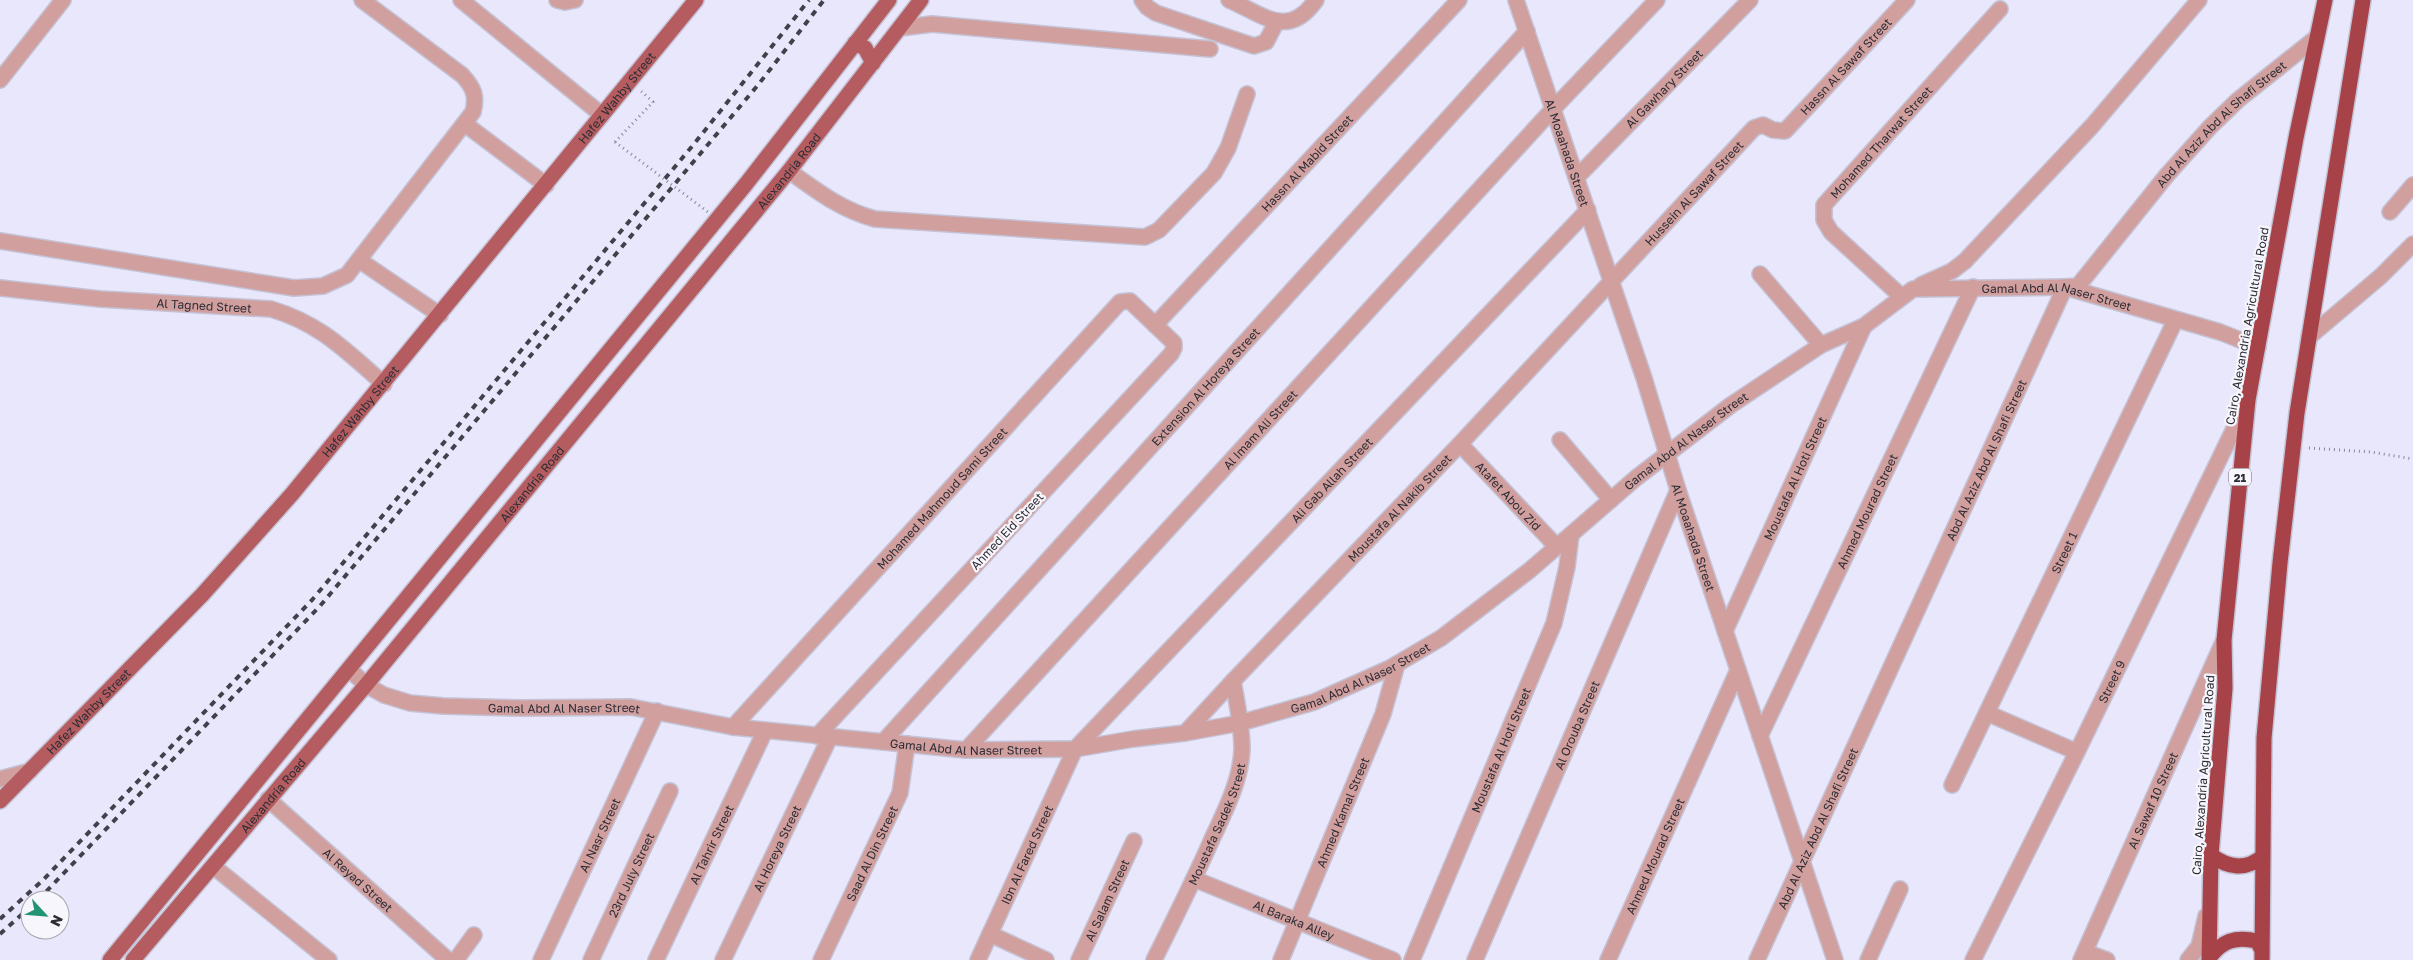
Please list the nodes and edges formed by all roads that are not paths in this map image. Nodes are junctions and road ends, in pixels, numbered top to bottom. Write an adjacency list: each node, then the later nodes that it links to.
1 (63, 0): 29 (street)
2 (362, 0): 33 (street)
3 (461, 0): 32 (street)
4 (557, 0): 5 (street)
5 (575, 0)
6 (695, 0): 32 (main road, Hafez Wahby Street)
7 (890, 0): 21 (main road, Alexandria Road)
8 (921, 0): 23 (main road, Alexandria Road)
9 (1142, 0): 22 (street)
10 (1229, 0): 22 (street)
11 (1316, 0): 22 (street)
12 (1459, 0): 52 (street, Hassn Al Mabid Street)
13 (1516, 0): 24 (street, Al Moaahada Street)
14 (1657, 0): 31 (street, Al Imam Ali Street)
15 (1750, 0): 36 (street, Al Gawhary Street)
16 (1907, 0): 34 (street, Hassn Al Sawaf Street)
17 (2199, 0): 49 (street)
18 (2325, 0): 25 (highway, Cairo, Alexandria Agricultural Road / 21)
19 (2364, 0): 54 (highway)
20 (2000, 9): 49 (street, Mohamed Tharwat Street)
21 (878, 15): 23 (main road); 26 (main road, Alexandria Road)
22 (1277, 21)
23 (900, 28): 27 (street); 28 (main road, Alexandria Road)
24 (1527, 31): 31 (street, Al Moaahada Street); 81 (street, Extension Al Horeya Street)
25 (2317, 38): 47 (street, Abd Al Aziz Abd Al Shafi Street); 56 (highway, Cairo, Alexandria Agricultural Road / 21)
26 (855, 43): 28 (main road); 69 (main road, Alexandria Road)
27 (1210, 49)
28 (873, 63): 35 (main road, Alexandria Road)
29 (0, 80)
30 (1247, 94): 35 (street)
31 (1553, 110): 36 (street, Al Moaahada Street); 84 (street, Al Imam Ali Street)
32 (602, 115): 38 (main road, Hafez Wahby Street)
33 (465, 124): 38 (street); 43 (street)
34 (1785, 131): 45 (street, Hussein Al Sawaf Street)
35 (789, 170): 72 (main road, Alexandria Road)
36 (1578, 178): 39 (street, Al Moaahada Street)
37 (2413, 184): 40 (street)
38 (546, 185): 50 (main road, Hafez Wahby Street)
39 (1588, 210): 45 (street, Al Moaahada Street); 83 (street, Ali Gab Allah Street)
40 (2390, 212)
41 (0, 241): 43 (street)
42 (2413, 244): 54 (street)
43 (359, 260): 50 (street)
44 (1760, 274): 55 (street)
45 (1612, 280): 60 (street, Moustafa Al Nakib Street); 61 (street, Al Moaahada Street)
46 (1973, 287): 47 (street, Gamal Abd Al Naser Street); 49 (street, Gamal Abd Al Naser Street); 80 (street, Ahmed Mourad Street)
47 (2065, 287): 51 (street, Gamal Abd Al Naser Street); 95 (street, Abd Al Aziz Abd Al Shafi Street)
48 (0, 288): 57 (street, Al Tagned Street)
49 (1908, 293): 53 (street, Gamal Abd Al Naser Street)
50 (440, 315): 57 (main road, Hafez Wahby Street)
51 (2175, 321): 56 (street, Gamal Abd Al Naser Street); 74 (street, Street 1)
52 (1155, 325): 76 (street, Mohamed Mahmoud Sami Street); 79 (street, Ahmed Eid Street)
53 (1864, 326): 55 (street, Gamal Abd Al Naser Street); 66 (street, Moustafa Al Hoti Street)
54 (2309, 338): 94 (highway)
55 (1821, 345): 61 (street, Gamal Abd Al Naser Street)
56 (2258, 347): 58 (highway, Cairo, Alexandria Agricultural Road / 21)
57 (384, 384): 86 (main road, Hafez Wahby Street)
58 (2248, 400): 67 (highway, Cairo, Alexandria Agricultural Road / 21); 85 (street, Street 9)
59 (1560, 440): 63 (street)
60 (1460, 444): 65 (street, Atafet Abou Zid); 71 (street, Moustafa Al Nakib Street)
61 (1666, 454): 62 (street, Al Moaahada Street); 63 (street, Gamal Abd Al Naser Street)
62 (1678, 490): 66 (street, Al Moaahada Street); 123 (street, Al Orouba Street)
63 (1611, 500): 64 (street, Gamal Abd Al Naser Street)
64 (1571, 535): 65 (street, Gamal Abd Al Naser Street); 122 (street, Moustafa Al Hoti Street)
65 (1557, 547): 68 (street, Gamal Abd Al Naser Street)
66 (1725, 630): 70 (street, Al Moaahada Street)
67 (2224, 640): 93 (highway, Cairo, Alexandria Agricultural Road / 21); 104 (street, Al Sawaf 10 Street)
68 (1397, 664): 75 (street, Gamal Abd Al Naser Street); 100 (street, Ahmed Kamal Street)
69 (350, 670): 72 (street, Gamal Abd Al Naser Street); 106 (main road, Alexandria Road)
70 (1738, 670): 80 (street, Al Moaahada Street); 124 (street, Ahmed Mourad Street)
71 (1233, 680): 75 (street, Moustafa Sadek Street); 78 (street, Moustafa Al Nakib Street)
72 (366, 685): 73 (street, Gamal Abd Al Naser Street); 90 (main road, Alexandria Road)
73 (657, 710): 76 (street, Gamal Abd Al Naser Street); 111 (street, Al Nasr Street)
74 (1987, 712): 85 (street); 88 (street, Street 1)
75 (1240, 723): 78 (street, Gamal Abd Al Naser Street); 97 (street, Moustafa Sadek Street)
76 (733, 727): 77 (street, Gamal Abd Al Naser Street)
77 (765, 731): 79 (street, Gamal Abd Al Naser Street); 113 (street, Al Tahrir Street)
78 (1185, 733): 83 (street, Gamal Abd Al Naser Street)
79 (824, 736): 81 (street, Gamal Abd Al Naser Street); 114 (street, Al Horeya Street)
80 (1760, 736): 95 (street, Al Moaahada Street)
81 (883, 742): 82 (street, Gamal Abd Al Naser Street)
82 (907, 744): 84 (street, Gamal Abd Al Naser Street); 115 (street, Saad Al Din Street)
83 (1075, 749): 84 (street, Gamal Abd Al Naser Street); 101 (street, Ibn Al Fared Street)
84 (966, 750)
85 (2077, 752): 128 (street, Street 9)
86 (30, 771): 87 (street); 91 (main road, Hafez Wahby Street)
87 (0, 779)
88 (1952, 785)
89 (670, 791): 112 (street, 23rd July Street)
90 (268, 799): 96 (main road, Alexandria Road); 109 (street, Al Reyad Street)
91 (0, 801)
92 (1134, 841): 118 (street, Al Salam Street)
93 (2211, 855): 94 (highway); 99 (highway, Cairo, Alexandria Agricultural Road / 21)
94 (2263, 856): 103 (highway)
95 (1801, 859): 125 (street, Abd Al Aziz Abd Al Shafi Street); 126 (street, Al Moaahada Street)
96 (213, 866): 107 (main road, Alexandria Road); 108 (street)
97 (1194, 879): 100 (street, Al Baraka Alley); 119 (street, Moustafa Sadek Street)
98 (1900, 889): 127 (street)
99 (2210, 902): 105 (highway, Cairo, Alexandria Agricultural Road / 21); 130 (street)
100 (1299, 922): 120 (street, Ahmed Kamal Street); 121 (street, Al Baraka Alley)
101 (990, 934): 116 (street, Ibn Al Fared Street); 117 (street)
102 (474, 935): 110 (street)
103 (2262, 955): 105 (highway)
104 (2083, 956): 129 (street)
105 (2208, 959)
106 (110, 960)
107 (133, 960)
108 (329, 960)
109 (448, 960)
110 (456, 960)
111 (541, 960)
112 (591, 960)
113 (656, 960)
114 (723, 960)
115 (821, 960)
116 (978, 960)
117 (1046, 960)
118 (1078, 960)
119 (1154, 960)
120 (1281, 960)
121 (1393, 960)
122 (1412, 960)
123 (1476, 960)
124 (1608, 960)
125 (1757, 960)
126 (1835, 960)
127 (1868, 960)
128 (1973, 960)
129 (2107, 960)
130 (2188, 960)

